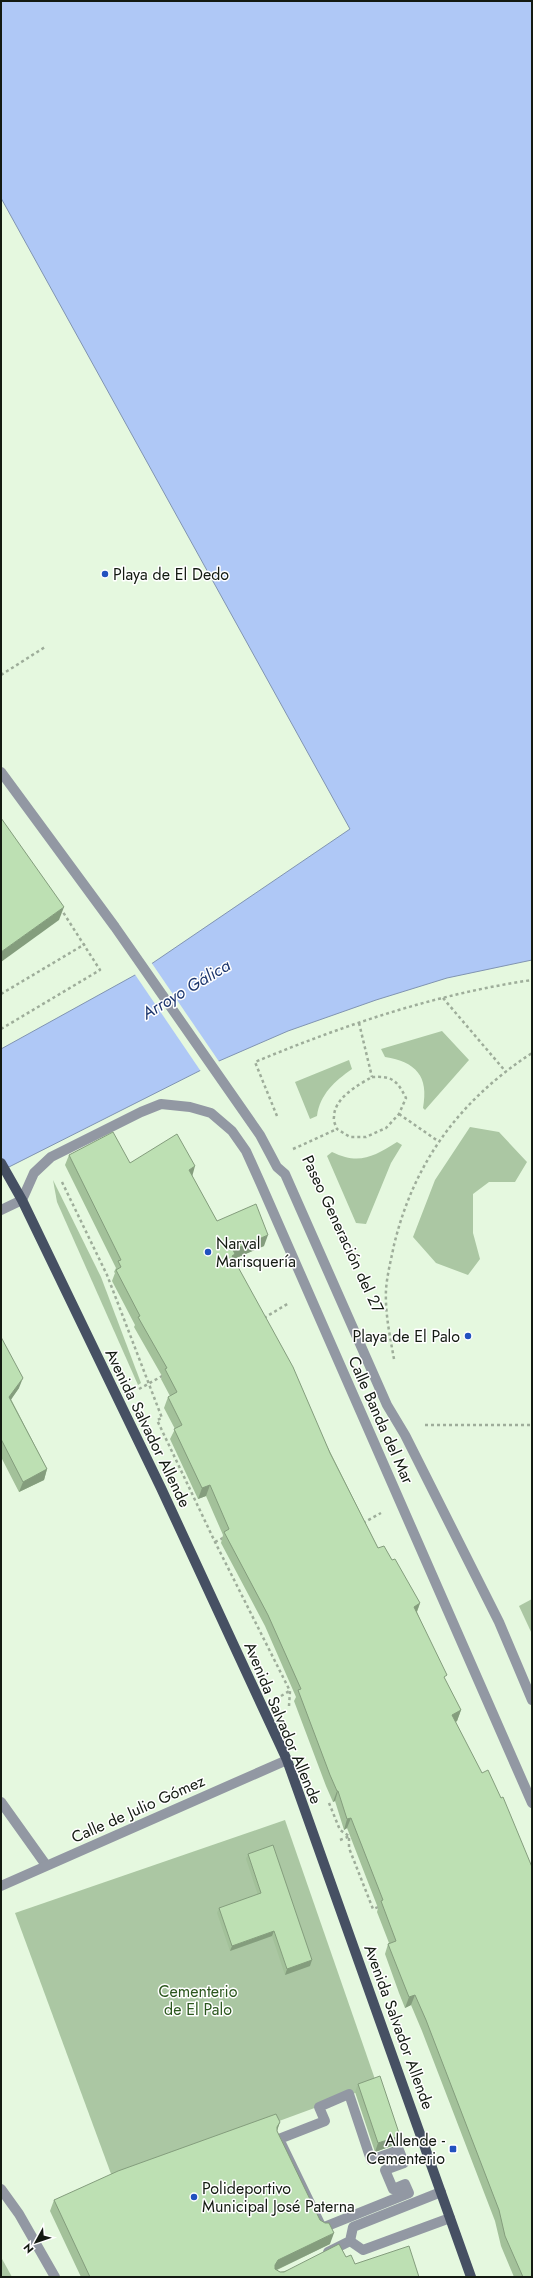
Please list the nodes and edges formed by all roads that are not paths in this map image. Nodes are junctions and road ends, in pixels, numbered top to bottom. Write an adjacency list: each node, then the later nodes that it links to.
1 (1, 772): 5 (street, Calle Banda del Mar)
2 (1, 1163): 3 (main road, Avenida Salvador Allende)
3 (22, 1200): 4 (street); 6 (main road, Avenida Salvador Allende); 8 (street, Calle Banda del Mar)
4 (1, 1210)
5 (532, 1700)
6 (286, 1760): 9 (street, Calle de Julio Gómez); 13 (main road, Avenida Salvador Allende)
7 (1, 1802): 9 (street)
8 (532, 1803)
9 (46, 1865): 10 (street, Calle de Julio Gómez)
10 (1, 1886)
11 (385, 2170): 11 (street)
12 (1, 2189): 17 (street)
13 (441, 2192): 14 (main road, Avenida Salvador Allende); 15 (street)
14 (450, 2218): 15 (street); 18 (main road, Avenida Salvador Allende)
15 (350, 2241): 16 (street)
16 (322, 2255)
17 (55, 2277)
18 (471, 2277)

